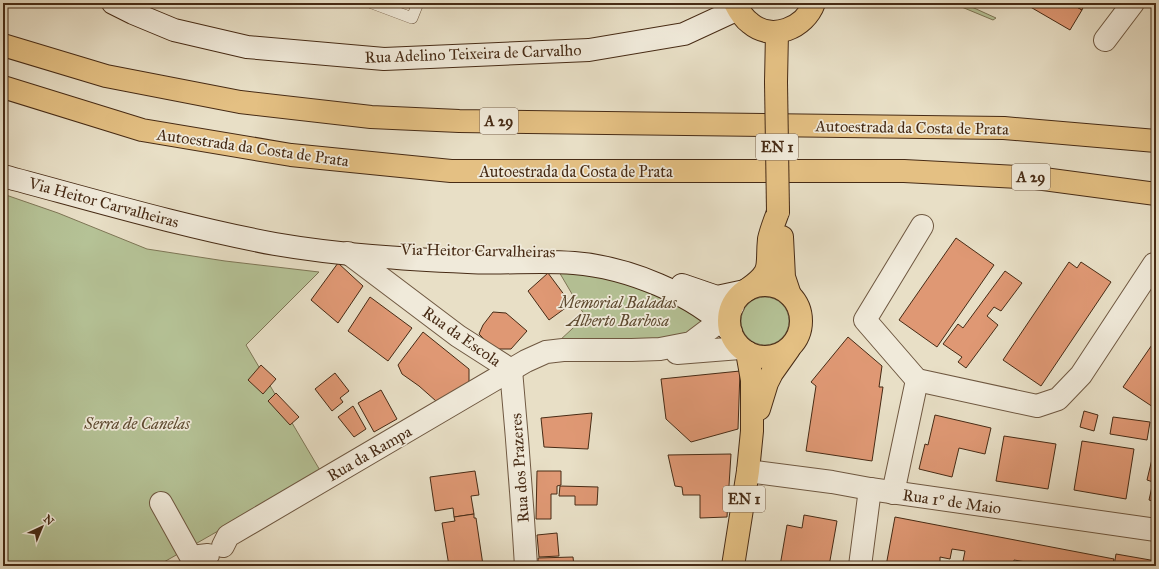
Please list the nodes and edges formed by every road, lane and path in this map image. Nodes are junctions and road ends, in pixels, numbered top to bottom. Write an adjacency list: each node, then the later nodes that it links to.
1 (113, 3): 7 (street, Rua Adelino Teixeira de Carvalho)
2 (372, 3): 3 (lane)
3 (418, 3)
4 (814, 3): 8 (main road)
5 (1133, 3): 9 (street)
6 (737, 6): 7 (street, Rua Adelino Teixeira de Carvalho); 8 (main road)
7 (135, 8)
8 (777, 32): 15 (main road, EN 1, bridge)
9 (1105, 40)
10 (3, 45): 12 (main road, Autoestrada da Costa de Prata / A 29)
11 (3, 87): 14 (main road, Autoestrada da Costa de Prata / A 29)
12 (1156, 141)
13 (3, 176): 17 (street, Via Heitor Carvalheiras)
14 (1156, 194)
15 (778, 212): 20 (main road, EN 1); 21 (main road, EN 1)
16 (922, 226): 25 (street)
17 (205, 229): 18 (street, Via Heitor Carvalheiras); 21 (street, Via Heitor Carvalheiras)
18 (348, 253): 21 (street, Via Heitor Carvalheiras); 24 (street, Rua da Escola)
19 (1154, 264): 25 (street)
20 (790, 295): 21 (main road); 23 (main road, EN 1)
21 (738, 320): 22 (street, Rua da Escola); 22 (street, Rua da Escola); 23 (main road); 26 (main road, EN 1)
22 (660, 349): 24 (street, Rua da Escola)
23 (789, 349): 26 (main road, EN 1)
24 (511, 370): 32 (street, Rua da Rampa); 33 (street, Rua dos Prazeres)
25 (917, 380): 29 (street)
26 (752, 432): 27 (main road, EN 1)
27 (748, 470): 28 (street, Rua 1º de Maio); 34 (main road, EN 1)
28 (870, 489): 29 (street, Rua 1º de Maio); 35 (street)
29 (894, 493): 31 (street, Rua 1º de Maio)
30 (161, 503): 32 (street, Rua da Rampa)
31 (1156, 530)
32 (207, 549)
33 (526, 566)
34 (733, 566)
35 (860, 566)

